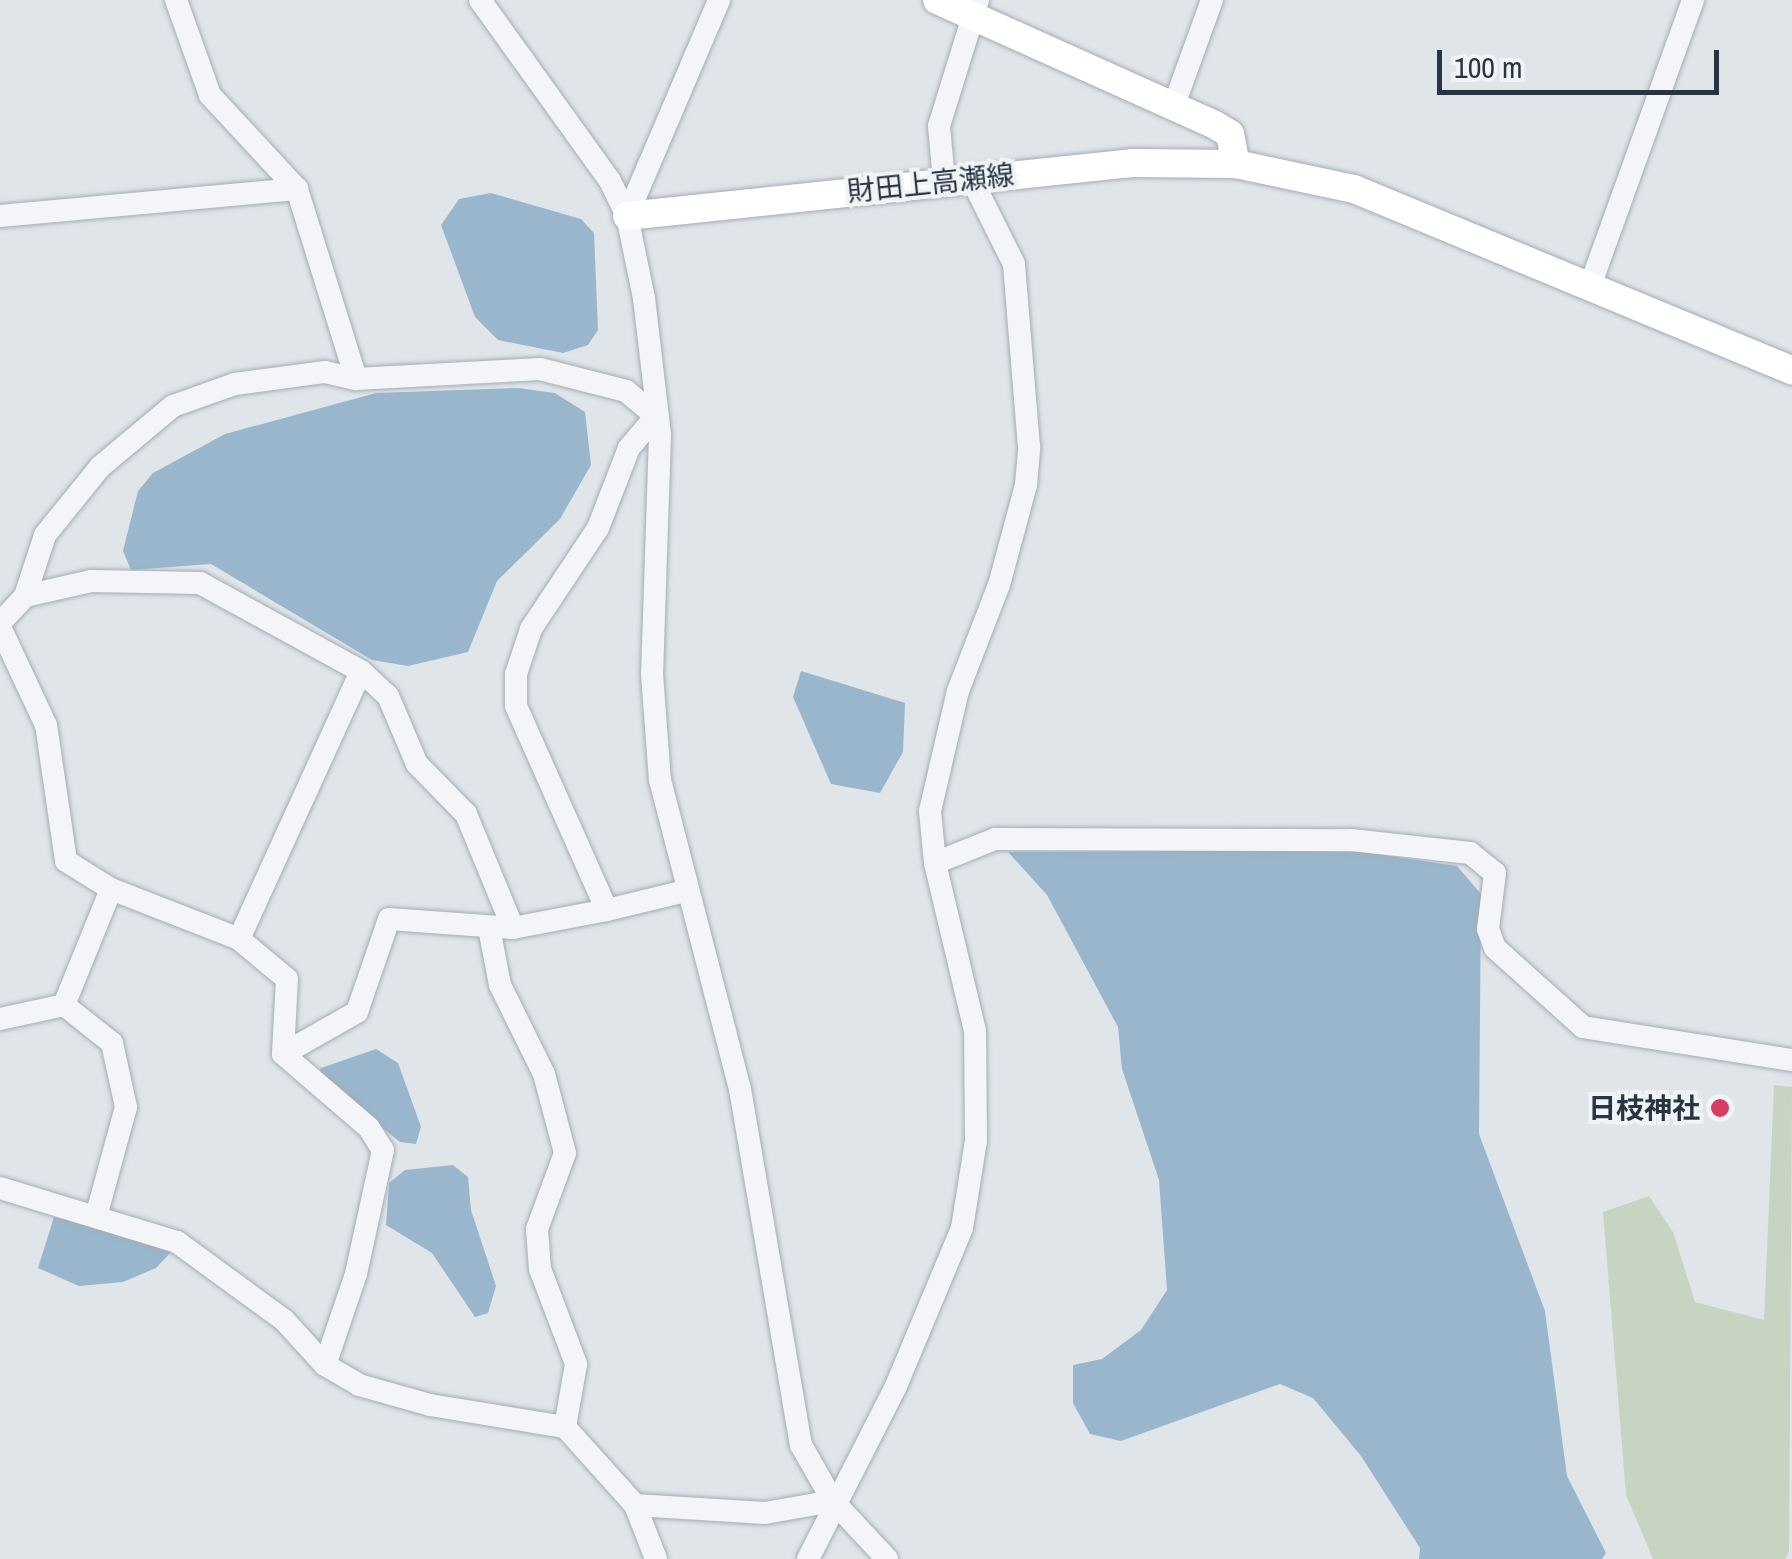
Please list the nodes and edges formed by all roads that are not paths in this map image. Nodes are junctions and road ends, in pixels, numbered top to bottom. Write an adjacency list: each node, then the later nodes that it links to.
1 (176, 0): 11 (street)
2 (480, 0): 13 (street)
3 (718, 0): 13 (street)
4 (937, 0): 7 (main road)
5 (1212, 0): 8 (street)
6 (1693, 0): 14 (street)
7 (978, 8): 8 (main road); 10 (street)
8 (1174, 106): 9 (main road)
9 (1236, 164): 10 (main road, 財田上高瀬線); 14 (main road, 財田上高瀬線)
10 (957, 180): 13 (main road, 財田上高瀬線); 21 (street)
11 (297, 189): 12 (street); 16 (street)
12 (0, 216)
13 (627, 216): 17 (street)
14 (1590, 289): 15 (main road, 財田上高瀬線)
15 (1792, 370)
16 (356, 378): 17 (street); 18 (street)
17 (656, 416): 23 (street); 24 (street)
18 (25, 596): 19 (street); 20 (street)
19 (0, 625): 22 (street)
20 (361, 671): 25 (street); 26 (street)
21 (935, 863): 30 (street); 35 (street)
22 (111, 889): 26 (street); 27 (street)
23 (685, 890): 24 (street); 35 (street)
24 (608, 910): 25 (street)
25 (501, 928): 29 (street); 34 (street)
26 (240, 938): 29 (street)
27 (64, 1004): 28 (street); 32 (street)
28 (0, 1019)
29 (283, 1054): 33 (street)
30 (1792, 1060)
31 (0, 1188): 32 (street)
32 (96, 1214): 33 (street)
33 (324, 1365): 34 (street)
34 (565, 1427): 36 (street)
35 (833, 1501): 36 (street); 38 (street); 39 (street)
36 (635, 1505): 37 (street)
37 (656, 1559)
38 (808, 1559)
39 (888, 1559)

